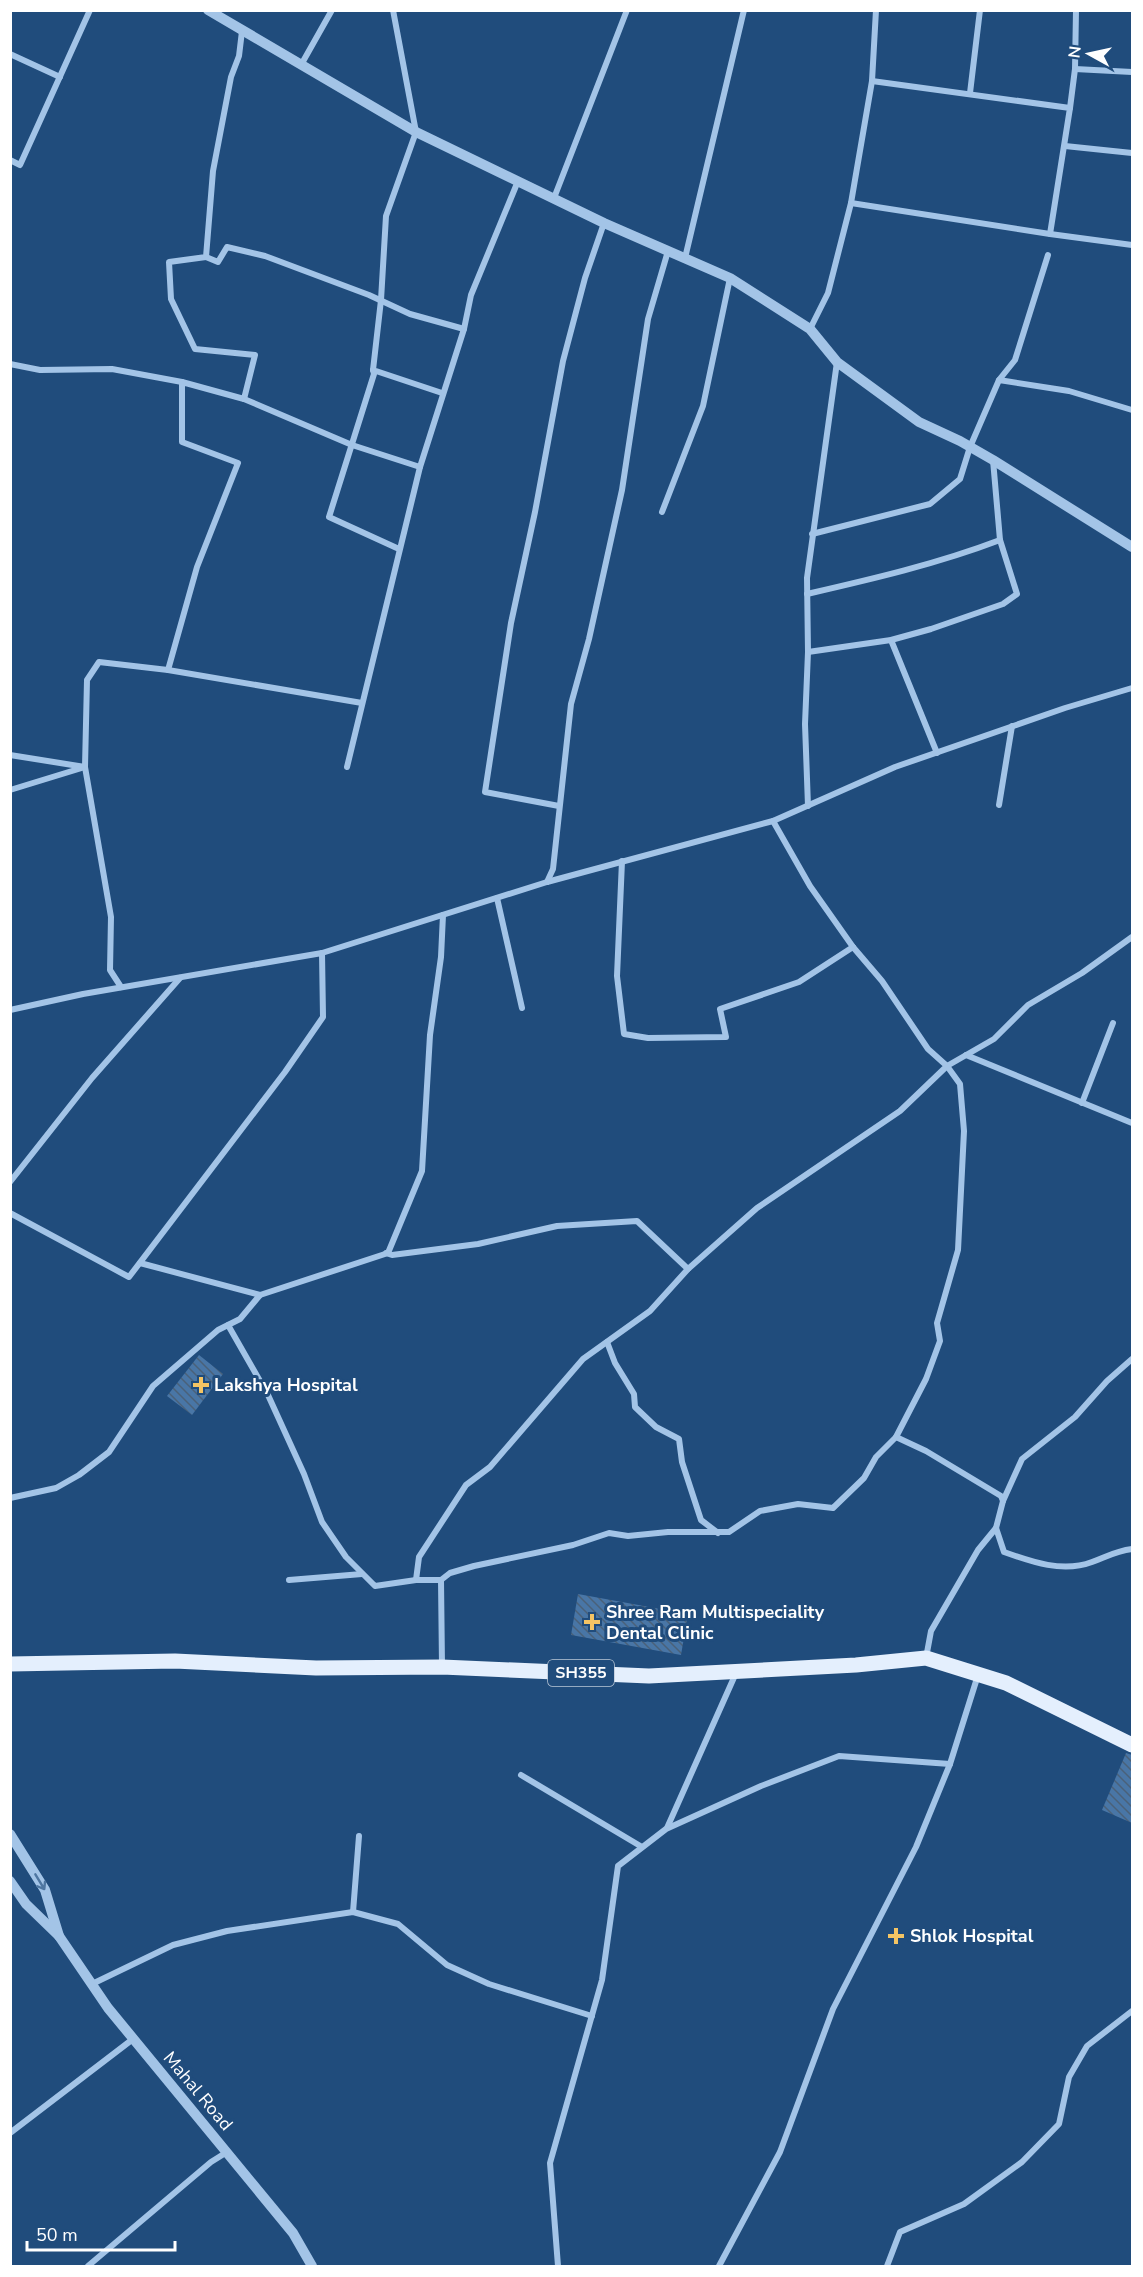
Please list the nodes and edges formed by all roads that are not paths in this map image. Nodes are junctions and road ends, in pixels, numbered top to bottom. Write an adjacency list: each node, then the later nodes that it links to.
1 (90, 10): 15 (street)
2 (208, 10): 10 (street)
3 (332, 10): 12 (street)
4 (393, 10): 19 (street)
5 (627, 10): 24 (street)
6 (744, 10): 32 (street)
7 (876, 10): 16 (street)
8 (980, 10): 17 (street)
9 (1076, 10): 13 (street)
10 (242, 31): 12 (street); 31 (street)
11 (10, 54): 15 (street)
12 (301, 65): 19 (street)
13 (1075, 69): 14 (street); 18 (street)
14 (1132, 72)
15 (60, 77): 22 (street)
16 (872, 81): 17 (street); 25 (street)
17 (969, 93): 18 (street)
18 (1070, 108): 20 (street)
19 (416, 132): 23 (street); 34 (street)
20 (1065, 146): 21 (street); 27 (street)
21 (1132, 153)
22 (10, 160)
23 (518, 181): 24 (street); 35 (street)
24 (554, 198): 26 (street)
25 (851, 203): 27 (street); 36 (street)
26 (604, 223): 29 (street); 67 (street)
27 (1050, 234): 28 (street)
28 (1132, 244)
29 (668, 251): 32 (street); 67 (street)
30 (1048, 255): 40 (street)
31 (206, 257): 34 (street); 43 (street)
32 (685, 258): 33 (street)
33 (730, 278): 36 (street); 49 (street)
34 (381, 300): 35 (street); 39 (street)
35 (464, 329): 42 (street)
36 (810, 329): 37 (street)
37 (837, 362): 46 (street); 50 (street)
38 (10, 364): 41 (street)
39 (372, 370): 42 (street); 45 (street)
40 (999, 380): 44 (street); 46 (street)
41 (182, 382): 43 (street); 57 (street)
42 (442, 393): 48 (street)
43 (244, 399): 45 (street)
44 (1132, 410)
45 (352, 445): 48 (street); 53 (street)
46 (970, 447): 47 (street); 50 (street)
47 (993, 460): 51 (street); 52 (street)
48 (420, 467): 53 (street)
49 (662, 512)
50 (812, 534): 54 (street)
51 (1000, 540): 54 (street); 55 (street)
52 (1132, 547)
53 (399, 549): 59 (street)
54 (807, 594): 56 (street)
55 (891, 640): 56 (street); 61 (street)
56 (808, 652): 68 (street)
57 (168, 670): 59 (street); 63 (street)
58 (1132, 688): 60 (street)
59 (362, 703): 64 (street)
60 (1012, 726): 61 (street); 66 (street)
61 (937, 753): 68 (street)
62 (10, 755): 63 (street)
63 (85, 767): 65 (street); 78 (street)
64 (347, 767)
65 (10, 790)
66 (999, 805)
67 (559, 806): 71 (street)
68 (808, 806): 69 (street)
69 (773, 821): 70 (street); 75 (street)
70 (622, 861): 71 (street); 75 (street)
71 (548, 882): 72 (street)
72 (496, 898): 73 (street); 79 (street)
73 (443, 915): 76 (street); 88 (street)
74 (1132, 937): 82 (street)
75 (852, 947): 83 (street)
76 (322, 953): 77 (street); 89 (street)
77 (181, 977): 78 (street); 86 (street)
78 (121, 987): 80 (street)
79 (522, 1008)
80 (10, 1010)
81 (1113, 1023): 84 (street)
82 (966, 1055): 83 (street); 84 (street)
83 (947, 1066): 90 (street); 95 (street)
84 (1082, 1103): 85 (street)
85 (1132, 1123)
86 (10, 1182)
87 (10, 1213): 89 (street)
88 (385, 1253): 90 (street); 91 (street)
89 (140, 1263): 91 (street)
90 (688, 1269): 93 (street)
91 (260, 1295): 92 (street)
92 (228, 1325): 96 (street); 101 (street)
93 (607, 1342): 99 (street); 103 (street)
94 (1132, 1359): 97 (street)
95 (896, 1437): 97 (street); 99 (street)
96 (10, 1498)
97 (1003, 1501): 98 (street)
98 (996, 1528): 100 (street); 105 (street)
99 (718, 1533): 104 (street)
100 (1132, 1549)
101 (362, 1574): 102 (street); 103 (street)
102 (289, 1580)
103 (416, 1580): 104 (street)
104 (441, 1580): 107 (street)
105 (926, 1658): 108 (main road, SH355); 109 (main road, SH355)
106 (10, 1665): 107 (main road, SH355)
107 (442, 1667): 108 (main road, SH355)
108 (737, 1672): 113 (street)
109 (979, 1674): 110 (main road, SH355); 111 (street)
110 (1132, 1745)
111 (950, 1764): 113 (street); 129 (street)
112 (521, 1775): 116 (street)
113 (666, 1829): 116 (street)
114 (10, 1834): 119 (street, Mahal Road, one-way to 119)
115 (359, 1836): 118 (street)
116 (642, 1847): 122 (street)
117 (10, 1881): 119 (street, Mahal Road)
118 (353, 1912): 120 (street); 122 (street)
119 (59, 1936): 120 (street, Mahal Road)
120 (92, 1984): 123 (street, Mahal Road)
121 (1132, 2011): 130 (street)
122 (592, 2016): 128 (street)
123 (133, 2039): 124 (street); 125 (street, Mahal Road)
124 (10, 2133)
125 (227, 2152): 126 (street); 127 (street, Mahal Road)
126 (88, 2266)
127 (312, 2266)
128 (558, 2266)
129 (719, 2266)
130 (887, 2266)

